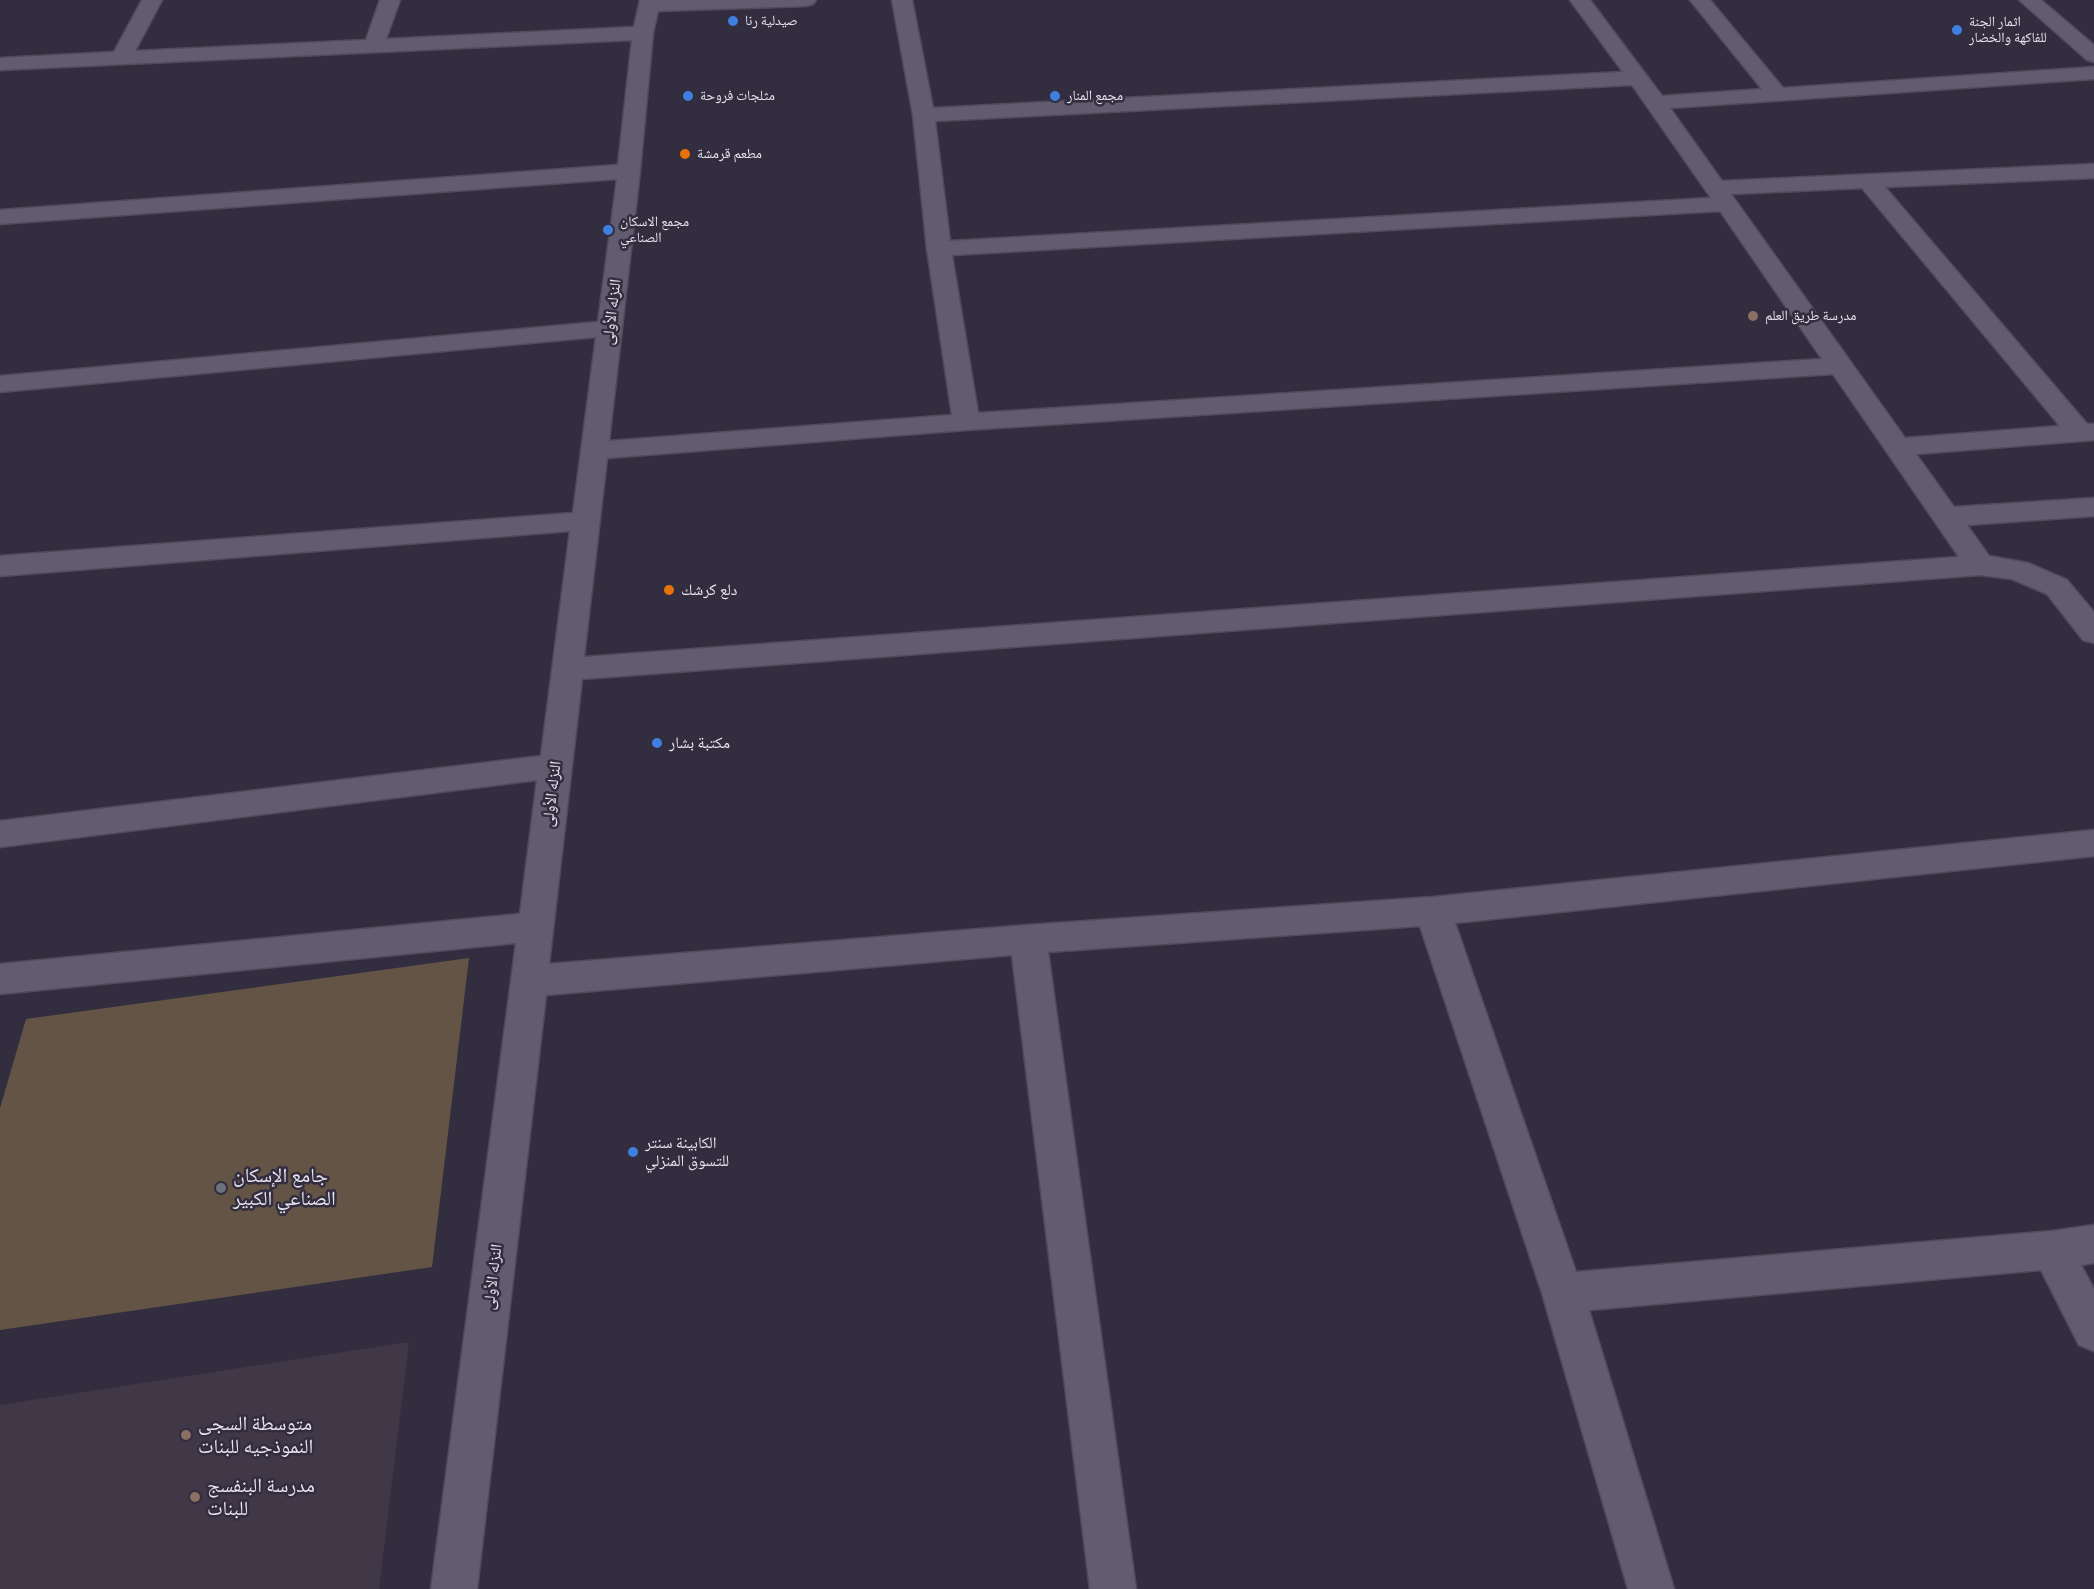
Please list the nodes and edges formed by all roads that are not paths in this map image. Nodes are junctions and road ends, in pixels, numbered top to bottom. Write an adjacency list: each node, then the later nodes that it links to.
1 (152, 0): 11 (street)
2 (390, 0): 9 (street)
3 (806, 0): 8 (street)
4 (902, 0): 17 (street)
5 (1580, 0): 14 (street)
6 (1700, 0): 15 (street)
7 (2028, 0): 10 (street)
8 (648, 13): 9 (street); 18 (street, النزله الأولى)
9 (374, 46): 11 (street)
10 (2094, 56)
11 (121, 58): 12 (street)
12 (0, 64)
13 (2094, 73): 15 (street)
14 (1638, 78): 16 (street); 17 (street)
15 (1777, 94): 16 (street)
16 (1656, 104): 21 (street)
17 (924, 115): 23 (street)
18 (629, 171): 22 (street); 24 (street, النزله الأولى)
19 (2094, 171): 20 (street)
20 (1868, 181): 21 (street); 28 (street)
21 (1721, 196): 23 (street); 25 (street)
22 (0, 217)
23 (939, 249): 27 (street)
24 (610, 328): 26 (street); 30 (street, النزله الأولى)
25 (1840, 366): 27 (street); 29 (street)
26 (0, 384)
27 (966, 422): 30 (street)
28 (2087, 432): 29 (street)
29 (1898, 447): 32 (street)
30 (594, 451): 33 (street, النزله الأولى)
31 (2094, 507): 32 (street)
32 (1947, 517): 34 (street)
33 (586, 521): 35 (street); 37 (street, النزله الأولى)
34 (1980, 565): 36 (street); 37 (street)
35 (0, 566)
36 (2094, 633)
37 (567, 669): 38 (street, النزله الأولى)
38 (555, 766): 39 (street); 42 (street, النزله الأولى)
39 (0, 834)
40 (2094, 843): 41 (street)
41 (1433, 911): 43 (street); 48 (street)
42 (535, 927): 44 (street); 45 (street, النزله الأولى)
43 (1028, 939): 45 (street); 51 (street)
44 (0, 979)
45 (530, 981): 50 (street, النزله الأولى)
46 (2094, 1244): 47 (street)
47 (2052, 1250): 48 (street); 49 (street)
48 (1563, 1293): 52 (street)
49 (2094, 1331)
50 (454, 1589)
51 (1113, 1589)
52 (1651, 1589)

